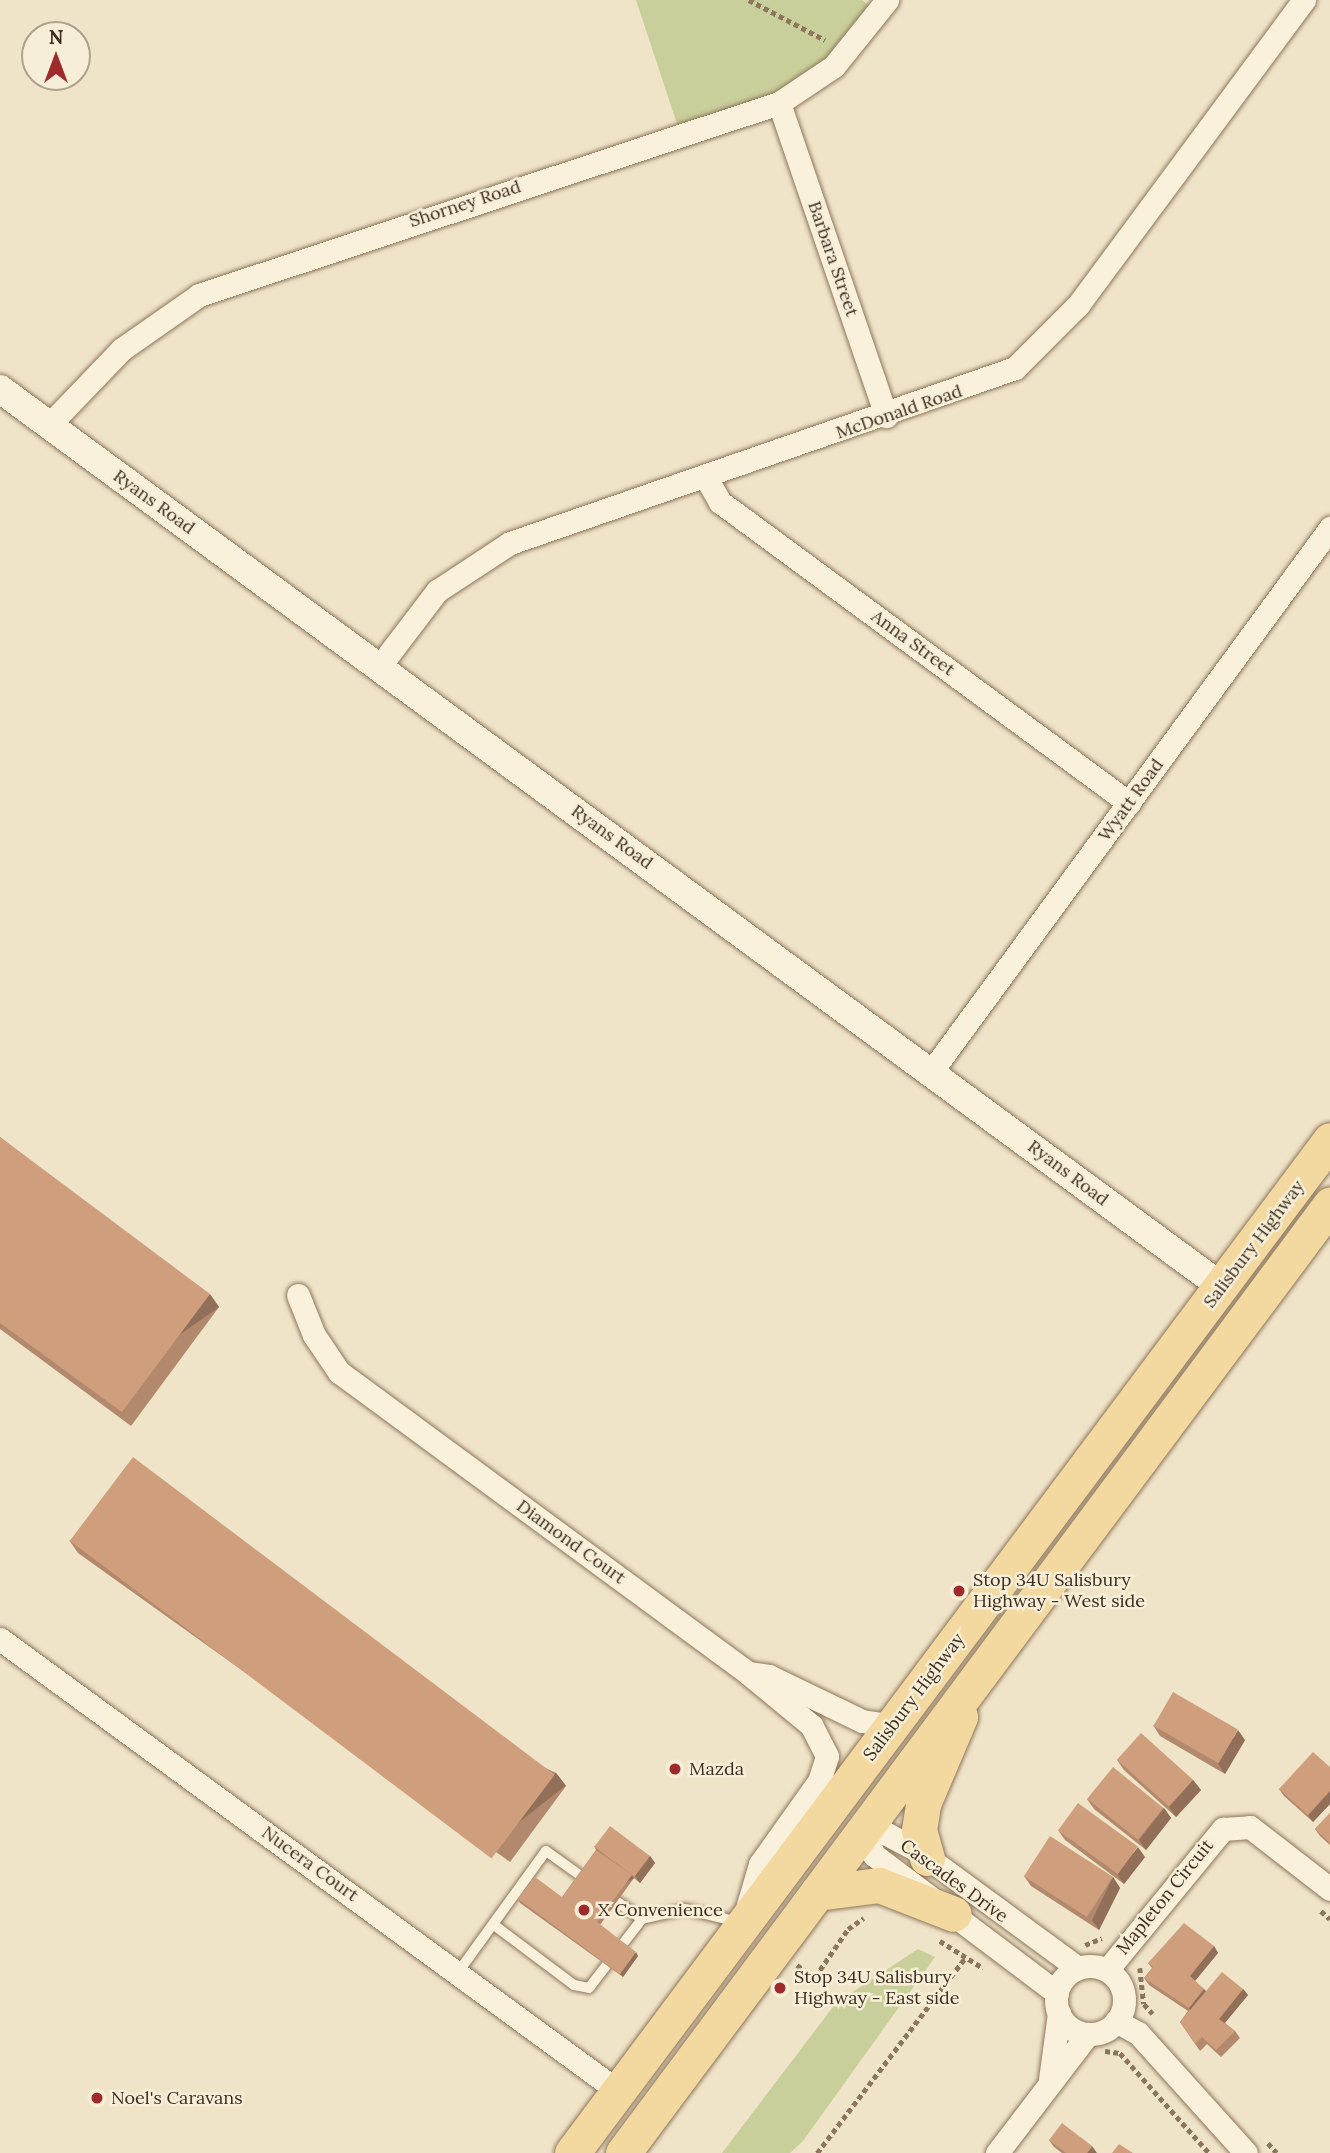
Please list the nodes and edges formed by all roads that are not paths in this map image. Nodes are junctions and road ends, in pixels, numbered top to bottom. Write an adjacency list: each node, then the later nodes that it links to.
1 (887, 0): 3 (street, Shorney Road)
2 (1304, 0): 5 (street, McDonald Road)
3 (779, 103): 5 (street, Barbara Street); 6 (street, Shorney Road)
4 (0, 389): 6 (street, Ryans Road)
5 (886, 416): 7 (street, McDonald Road)
6 (48, 425): 9 (street, Ryans Road)
7 (705, 476): 9 (street, McDonald Road); 10 (street, Anna Street)
8 (1330, 528): 10 (street, Wyatt Road)
9 (379, 667): 11 (street, Ryans Road)
10 (1129, 803): 11 (street, Wyatt Road)
11 (931, 1072): 14 (street, Ryans Road)
12 (1330, 1140): 14 (main road, Salisbury Highway)
13 (1330, 1205): 16 (main road)
14 (1222, 1287): 16 (main road); 20 (main road, Salisbury Highway)
15 (298, 1295): 18 (street, Diamond Court)
16 (1252, 1311): 19 (main road)
17 (0, 1639): 32 (street, Nucera Court)
18 (748, 1672): 20 (street, Diamond Court); 27 (street)
19 (968, 1691): 22 (main road); 23 (main road)
20 (892, 1726): 21 (main road, Salisbury Highway)
21 (862, 1765): 22 (main road); 27 (main road, Salisbury Highway)
22 (863, 1831): 23 (street, Cascades Drive); 25 (main road); 29 (street, Cascades Drive); 33 (main road)
23 (927, 1858): 30 (street, Cascades Drive)
24 (1330, 1889): 31 (street, Mapleton Circuit)
25 (817, 1894): 29 (main road); 40 (main road)
26 (642, 1919): 27 (lane); 28 (lane); 28 (lane)
27 (744, 1923): 33 (main road, Salisbury Highway)
28 (494, 1925): 32 (lane)
29 (945, 1926): 34 (street, Cascades Drive)
30 (1078, 1968): 31 (street); 34 (street)
31 (1107, 1970): 35 (street)
32 (459, 1971): 38 (street, Nucera Court)
33 (690, 1995): 38 (main road, Salisbury Highway)
34 (1058, 2003): 36 (street); 37 (street)
35 (1116, 2021): 36 (street); 42 (street)
36 (1088, 2034): 37 (street)
37 (1049, 2083): 41 (street)
38 (618, 2091): 39 (main road, Salisbury Highway)
39 (572, 2153)
40 (623, 2153)
41 (997, 2153)
42 (1246, 2153)

